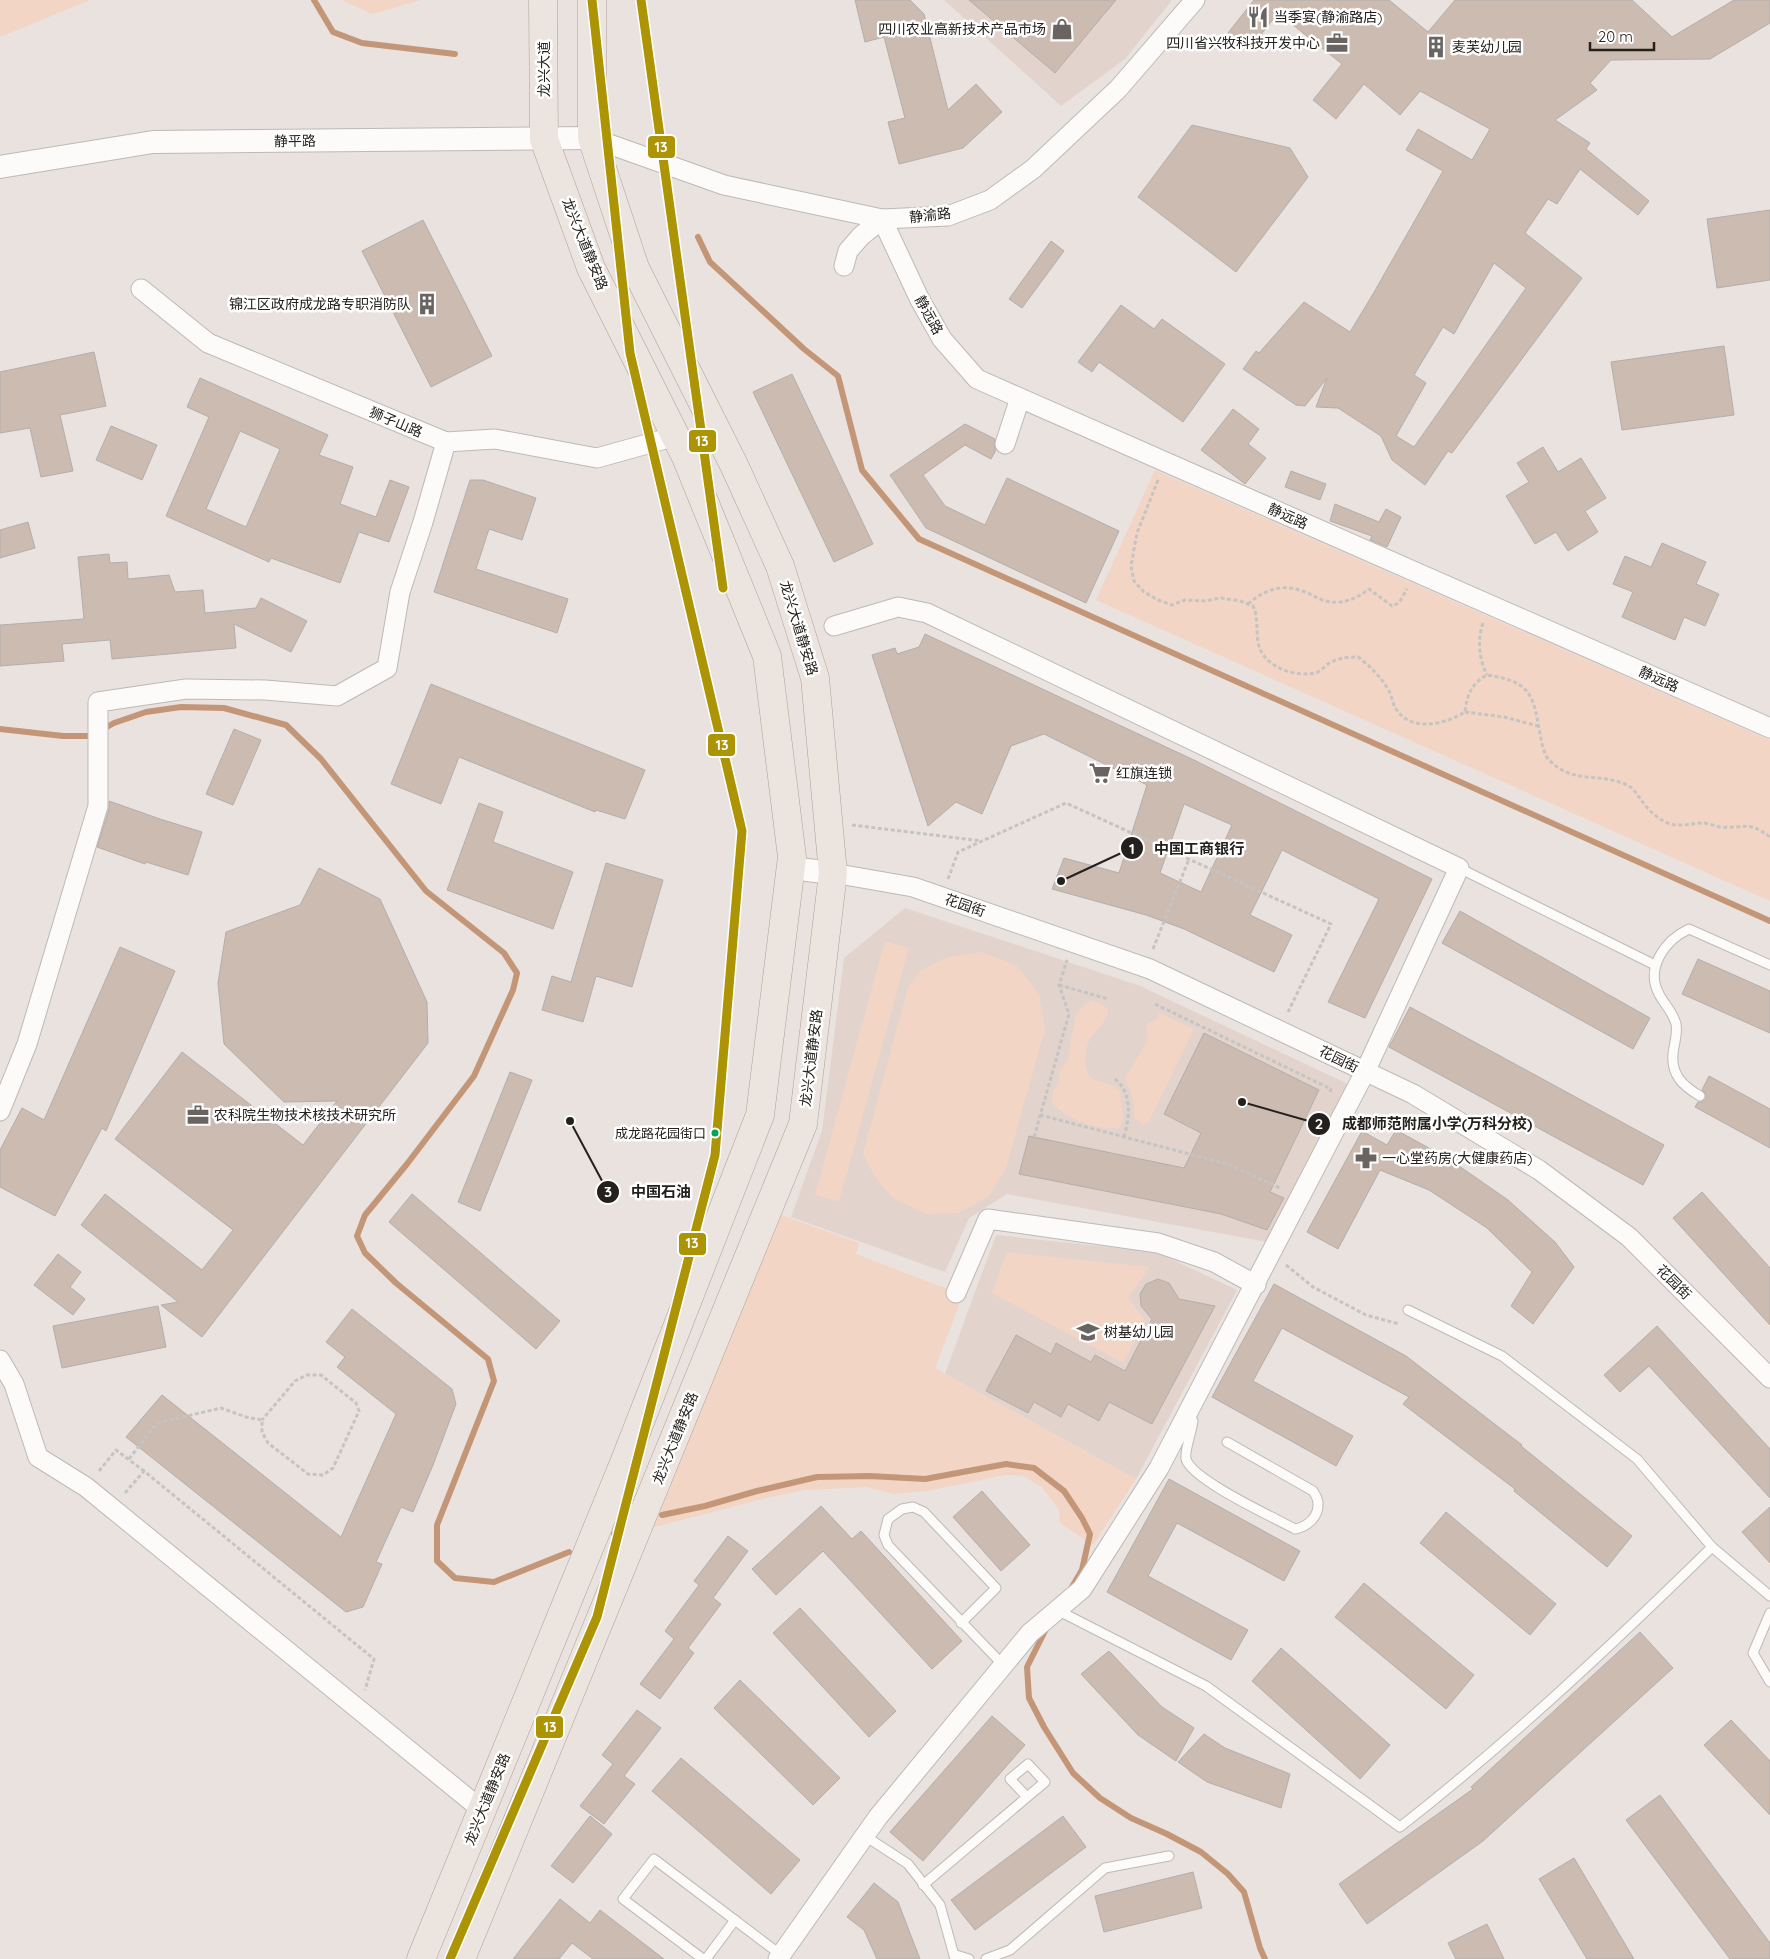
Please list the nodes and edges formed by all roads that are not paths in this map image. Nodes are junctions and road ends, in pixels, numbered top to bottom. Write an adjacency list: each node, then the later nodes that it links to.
1 (543, 0): 5 (main road, 龙兴大道)
2 (592, 0): 4 (main road)
3 (1195, 0): 7 (street, 静渝路)
4 (592, 138): 5 (street, 静平路); 7 (street, 静渝路); 18 (main road, 龙兴大道静安路)
5 (544, 139): 6 (street, 静平路); 11 (main road, 龙兴大道静安路)
6 (0, 166)
7 (882, 220): 8 (street); 10 (street, 静远路)
8 (844, 266)
9 (141, 289): 12 (street, 狮子山路)
10 (1020, 398): 13 (street); 15 (street, 静远路)
11 (676, 436): 12 (street, 狮子山路); 16 (main road, 龙兴大道静安路)
12 (446, 442): 23 (street)
13 (1005, 444)
14 (834, 626): 17 (street)
15 (1770, 728)
16 (790, 868): 18 (street); 39 (main road, 龙兴大道静安路)
17 (1459, 868): 20 (lane); 21 (street)
18 (834, 873): 21 (street, 花园街); 47 (main road, 龙兴大道静安路)
19 (1770, 965): 20 (lane)
20 (1655, 966): 22 (lane)
21 (1366, 1072): 24 (street); 28 (street, 花园街)
22 (1700, 1096)
23 (0, 1111)
24 (1256, 1285): 25 (street); 29 (street)
25 (956, 1293)
26 (1408, 1310): 31 (lane)
27 (0, 1360): 39 (street)
28 (1770, 1378)
29 (1188, 1414): 30 (lane); 33 (street)
30 (1227, 1442)
31 (1712, 1547): 32 (lane); 33 (lane)
32 (1770, 1596)
33 (1057, 1610): 36 (street)
34 (1770, 1613): 37 (lane)
35 (961, 1622): 35 (lane); 36 (lane)
36 (1004, 1666): 40 (street)
37 (1770, 1682)
38 (1027, 1797): 42 (lane)
39 (482, 1810): 46 (main road, 龙兴大道静安路)
40 (865, 1836): 42 (lane); 44 (street)
41 (1169, 1856): 50 (lane)
42 (924, 1885): 45 (lane)
43 (735, 1920): 44 (lane); 48 (lane); 48 (lane)
44 (779, 1957)
45 (956, 1957): 49 (lane)
46 (421, 1959)
47 (461, 1959)
48 (704, 1959)
49 (969, 1959)
50 (986, 1959)

